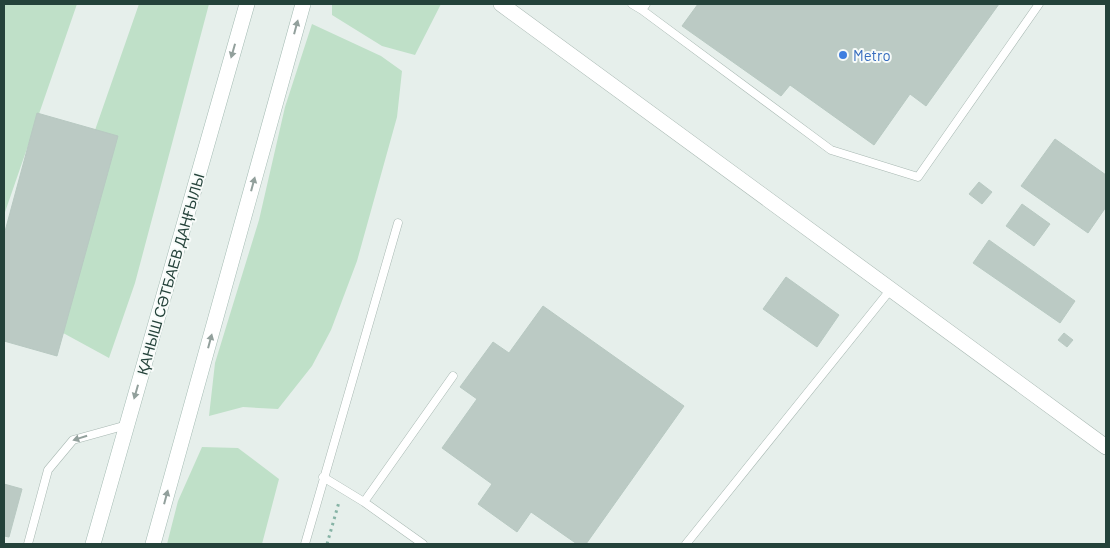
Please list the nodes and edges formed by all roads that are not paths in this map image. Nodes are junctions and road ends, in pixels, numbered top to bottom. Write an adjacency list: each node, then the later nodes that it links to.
1 (247, 4): 10 (main road, ҚАНЫШ СӘТБАЕВ ДАҢҒЫЛЫ, one-way to 10)
2 (303, 4): 16 (main road, one-way to 2)
3 (501, 4): 8 (main road)
4 (632, 4): 6 (lane)
5 (1039, 4): 6 (lane)
6 (644, 7)
7 (398, 223): 12 (lane)
8 (891, 289): 11 (main road); 19 (lane)
9 (453, 376): 13 (lane)
10 (127, 425): 14 (lane, one-way to 14); 15 (main road, ҚАНЫШ СӘТБАЕВ ДАҢҒЫЛЫ)
11 (1106, 447)
12 (323, 477): 13 (lane); 17 (lane)
13 (364, 502): 18 (lane)
14 (28, 544)
15 (93, 544)
16 (153, 544)
17 (305, 544)
18 (424, 544)
19 (686, 544)

